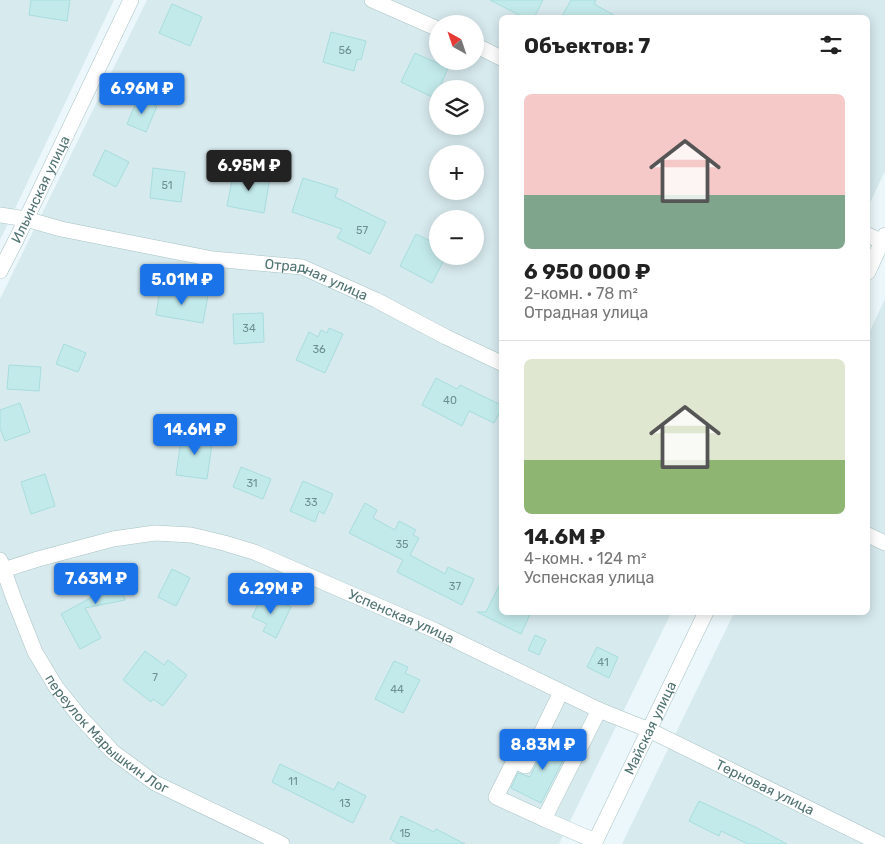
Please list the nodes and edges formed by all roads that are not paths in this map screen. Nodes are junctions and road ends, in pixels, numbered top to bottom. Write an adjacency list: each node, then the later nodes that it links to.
1 (131, 0): 7 (street, Ильинская улица)
2 (372, 0): 3 (street)
3 (429, 25)
4 (484, 50): 5 (street)
5 (499, 57)
6 (0, 215): 7 (street, Отрадная улица)
7 (26, 219): 11 (street, Ильинская улица); 12 (street, Отрадная улица)
8 (870, 236): 9 (street)
9 (884, 240): 10 (street)
10 (870, 268)
11 (0, 271)
12 (499, 362)
13 (870, 536): 14 (street)
14 (885, 543)
15 (1, 567): 17 (street, Успенская улица); 22 (street, переулок Марышкин Лог)
16 (705, 615): 19 (street, Майская улица)
17 (561, 692): 18 (street, Успенская улица); 20 (street)
18 (599, 710): 19 (street, Успенская улица); 20 (street)
19 (649, 730): 21 (street, Майская улица); 23 (street, Терновая улица)
20 (544, 820): 21 (street)
21 (594, 843)
22 (282, 844)
23 (881, 844)

